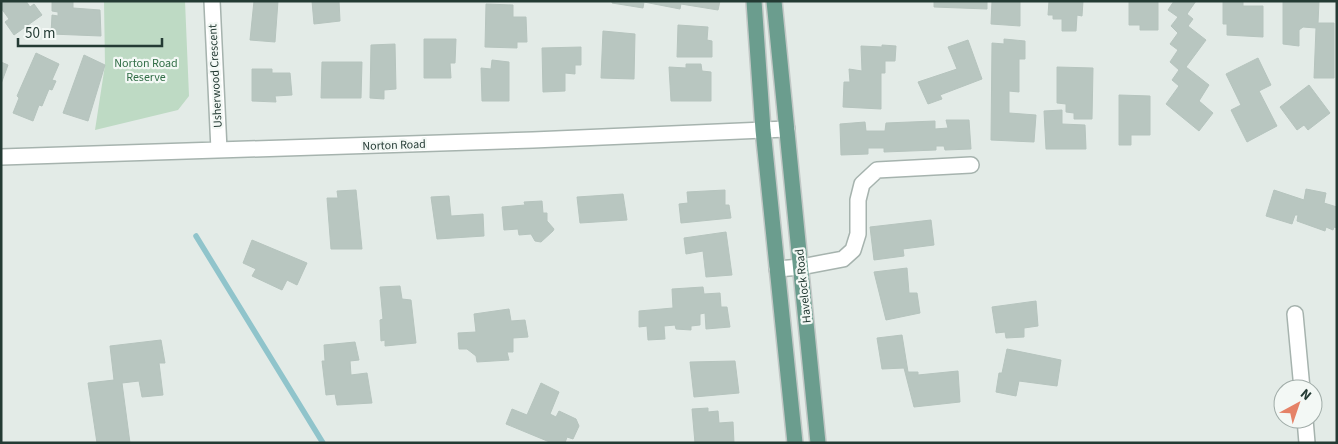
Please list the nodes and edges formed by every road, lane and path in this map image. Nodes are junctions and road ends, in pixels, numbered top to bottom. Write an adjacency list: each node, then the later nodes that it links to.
1 (212, 1): 6 (street, Usherwood Crescent)
2 (754, 1): 5 (main road, Havelock Road)
3 (774, 1): 4 (main road, Havelock Road)
4 (787, 129): 5 (street, Norton Road); 9 (main road, Havelock Road)
5 (763, 130): 6 (street, Norton Road); 10 (main road, Havelock Road)
6 (219, 150): 7 (street, Norton Road)
7 (1, 157)
8 (971, 165): 9 (street)
9 (801, 267): 10 (street); 15 (main road, Havelock Road)
10 (777, 269): 14 (main road, Havelock Road)
11 (1295, 314): 12 (street)
12 (1301, 379)
13 (1306, 429): 16 (street)
14 (795, 443)
15 (818, 443)
16 (1307, 443)

